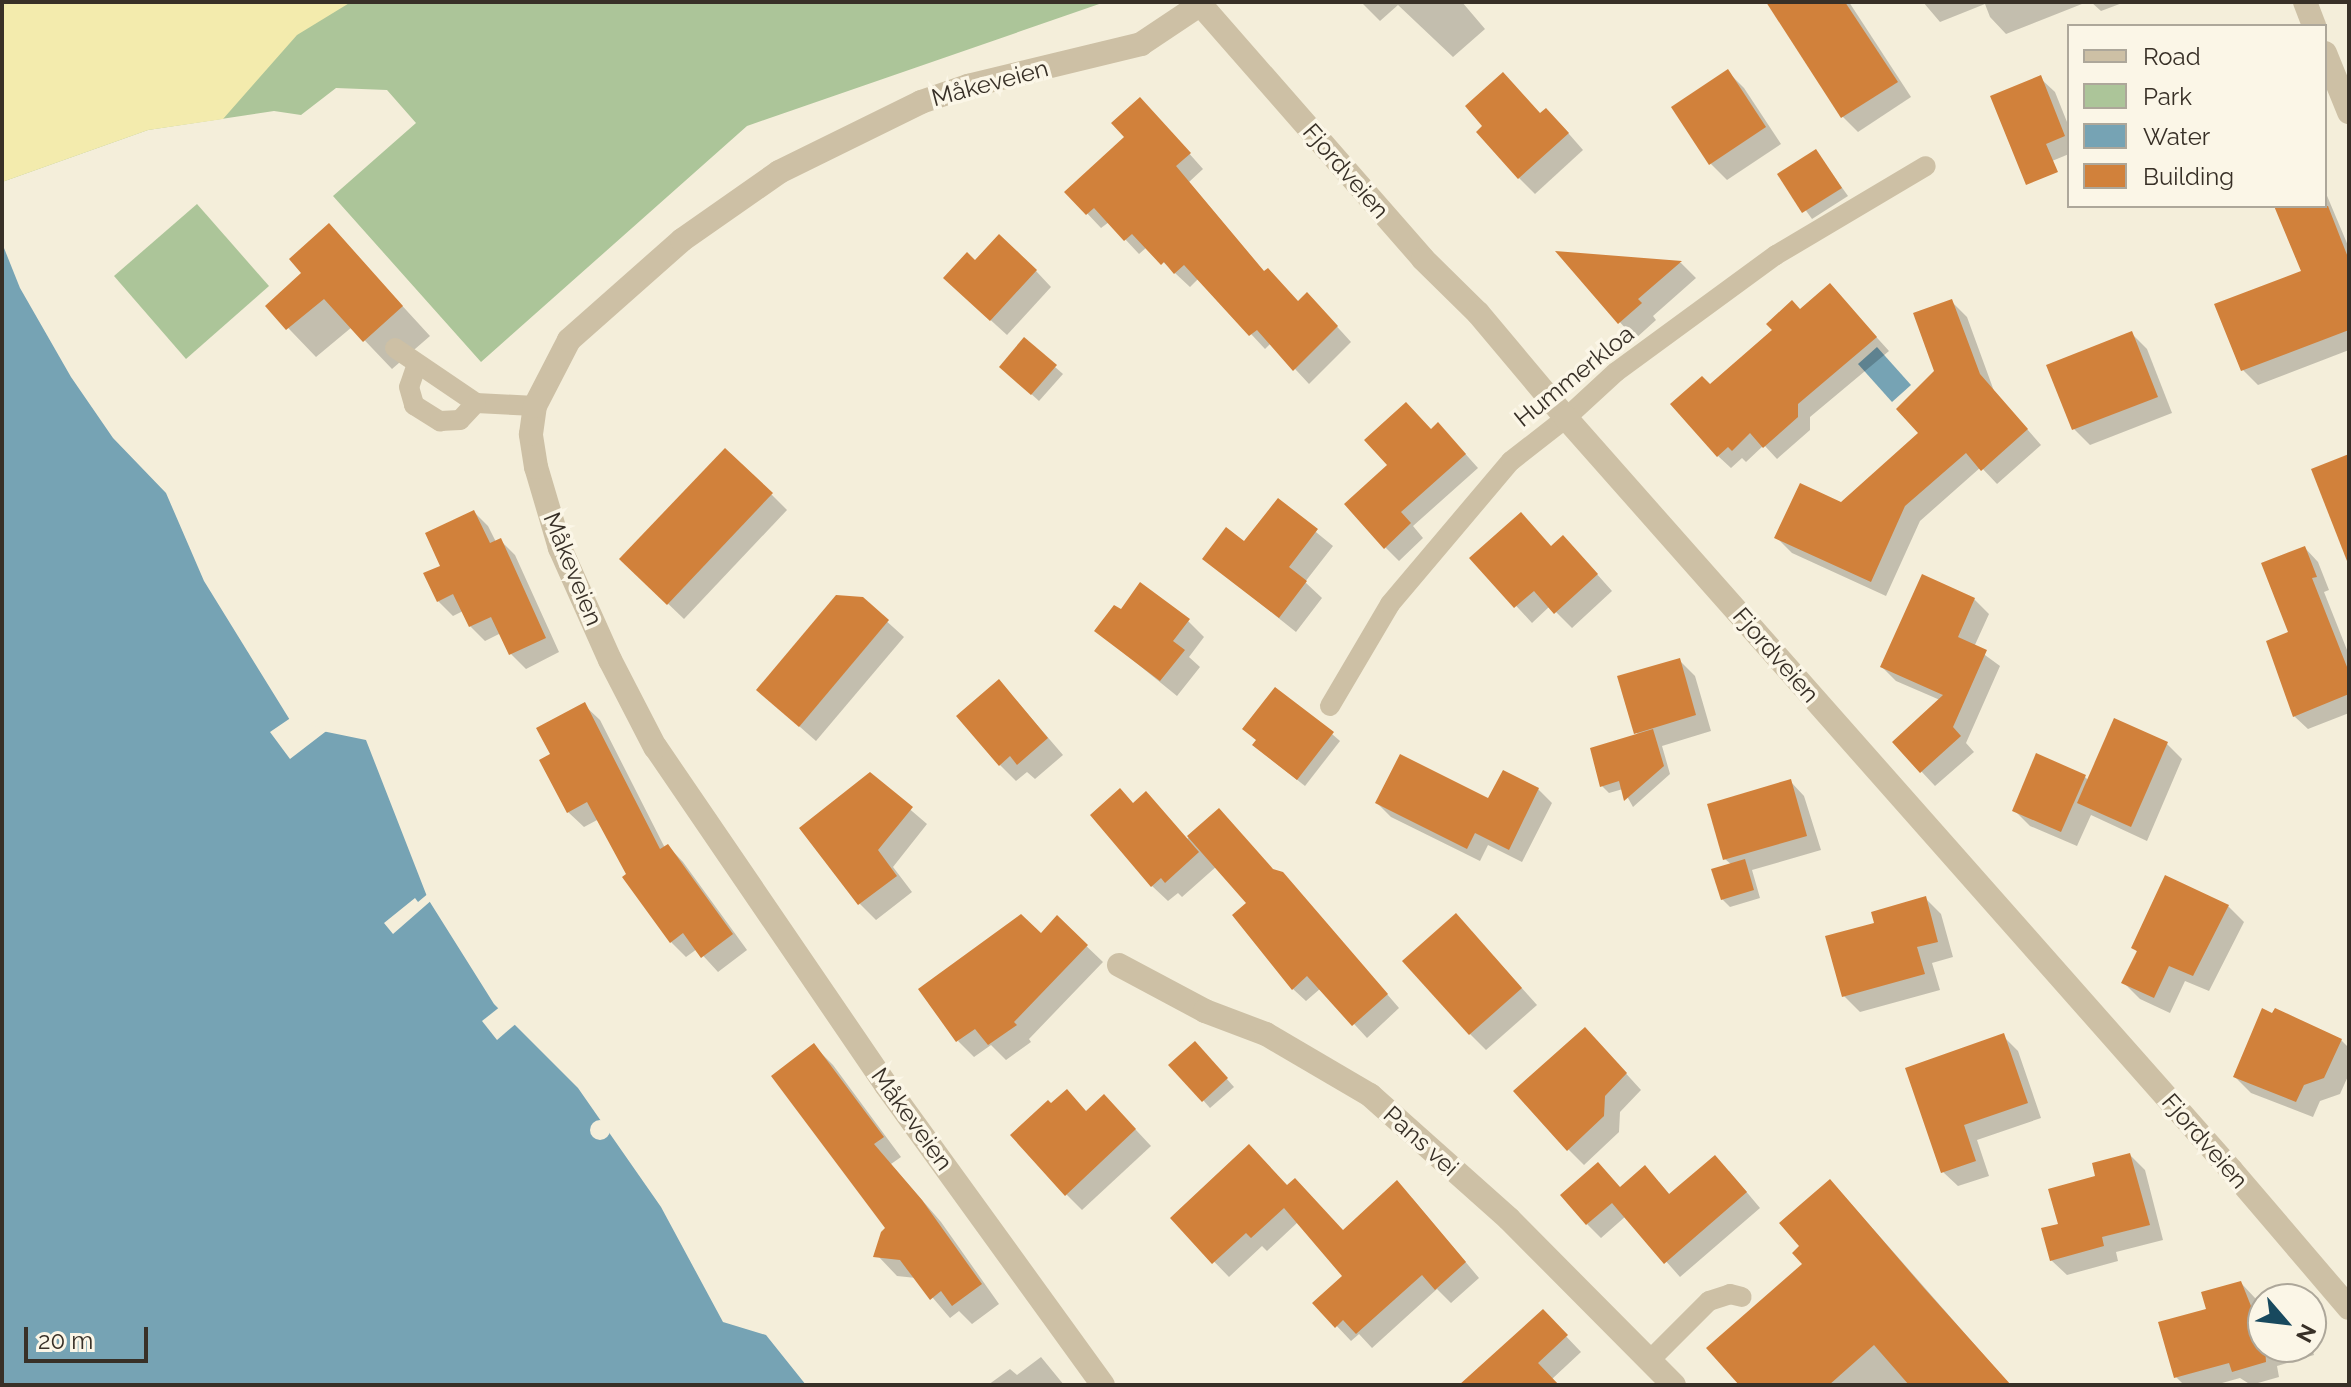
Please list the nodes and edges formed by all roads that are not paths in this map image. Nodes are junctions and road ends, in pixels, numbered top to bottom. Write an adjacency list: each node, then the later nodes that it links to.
1 (2305, 2): 3 (street)
2 (1201, 3): 10 (street, Måkeveien); 11 (street, Fjordveien)
3 (2313, 24)
4 (2327, 58): 5 (street)
5 (2349, 112)
6 (1926, 166): 11 (lane, Hummerkloa)
7 (395, 348): 8 (lane)
8 (417, 364): 9 (lane); 9 (lane)
9 (476, 403): 10 (lane)
10 (535, 406): 17 (street, Måkeveien)
11 (1566, 418): 12 (lane, Hummerkloa); 15 (street, Fjordveien)
12 (1330, 706)
13 (1119, 965): 16 (street, Pans vei)
14 (1742, 1297): 16 (lane)
15 (2349, 1308)
16 (1651, 1359): 18 (street, Pans vei)
17 (1103, 1385)
18 (1674, 1385)

